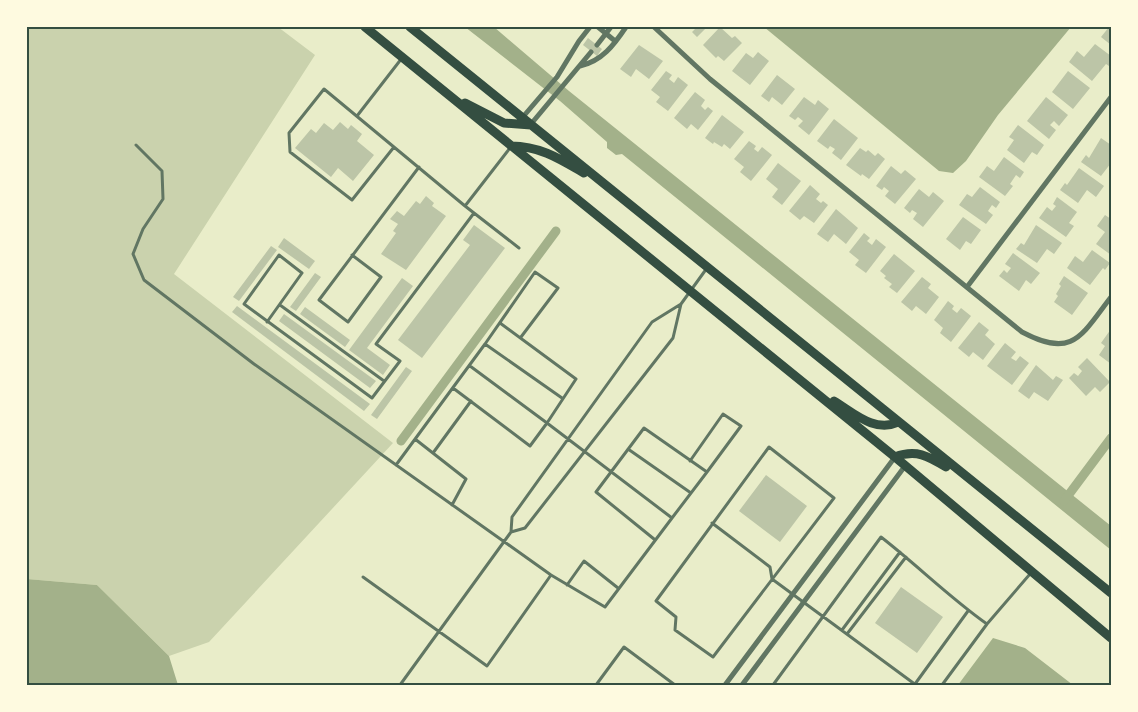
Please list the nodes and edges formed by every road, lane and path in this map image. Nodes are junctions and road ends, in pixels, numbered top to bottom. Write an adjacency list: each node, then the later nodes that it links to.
1 (365, 27): 12 (main road)
2 (411, 27): 17 (main road)
3 (590, 27): 17 (street)
4 (598, 27): 8 (street)
5 (611, 27): 8 (street)
6 (626, 27): 9 (street)
7 (654, 27): 29 (street)
8 (606, 33): 9 (street); 10 (street)
9 (615, 41): 13 (street)
10 (597, 45)
11 (591, 52): 13 (street)
12 (402, 57): 14 (main road); 16 (lane)
13 (578, 67): 18 (street)
14 (447, 93): 18 (main road); 20 (main road)
15 (1111, 98): 29 (street)
16 (357, 116): 21 (lane); 21 (lane)
17 (522, 118): 18 (main road)
18 (531, 125): 23 (main road)
19 (136, 145): 53 (lane)
20 (511, 146): 23 (main road); 24 (lane); 30 (main road)
21 (394, 147): 22 (lane)
22 (418, 167): 24 (lane); 27 (lane)
23 (610, 188): 28 (main road)
24 (465, 206): 25 (lane)
25 (474, 213): 26 (lane); 40 (lane)
26 (519, 248)
27 (352, 255): 27 (lane)
28 (707, 267): 30 (lane); 44 (main road)
29 (967, 287): 31 (street)
30 (689, 290): 32 (lane); 39 (main road)
31 (1111, 297)
32 (681, 303): 47 (lane); 49 (lane)
33 (280, 305): 34 (lane); 34 (lane); 40 (lane)
34 (267, 322): 40 (lane)
35 (500, 322): 36 (lane); 36 (lane); 37 (lane)
36 (520, 337): 42 (lane)
37 (485, 344): 38 (lane); 42 (lane)
38 (469, 366): 41 (lane); 45 (lane)
39 (796, 377): 44 (main road); 51 (main road)
40 (384, 381)
41 (453, 388): 43 (lane); 46 (lane)
42 (563, 399): 45 (lane)
43 (471, 401): 45 (lane); 50 (lane)
44 (898, 422): 57 (main road)
45 (547, 423): 47 (lane)
46 (415, 439): 50 (lane); 53 (lane)
47 (569, 440): 49 (lane); 64 (lane)
48 (628, 449): 52 (lane); 55 (lane); 58 (lane)
49 (585, 452): 55 (lane); 64 (lane)
50 (433, 453): 59 (lane)
51 (895, 457): 54 (main road); 57 (main road); 60 (street)
52 (690, 461): 56 (lane); 56 (lane)
53 (396, 465): 59 (lane)
54 (905, 466): 63 (street); 69 (main road)
55 (611, 472): 61 (lane); 65 (lane)
56 (707, 472): 58 (lane)
57 (976, 485): 75 (main road)
58 (691, 493): 61 (lane)
59 (452, 505): 66 (lane)
60 (851, 516): 63 (street); 76 (street)
61 (672, 518): 65 (lane)
62 (712, 523): 72 (lane); 72 (lane); 72 (lane)
63 (862, 524): 77 (street)
64 (511, 532): 66 (lane)
65 (654, 539): 74 (lane)
66 (503, 541): 70 (lane); 82 (lane)
67 (900, 552): 68 (lane); 79 (lane); 81 (lane)
68 (906, 556): 78 (lane); 83 (lane)
69 (1032, 572): 80 (lane); 84 (main road)
70 (551, 575): 73 (lane); 82 (lane)
71 (363, 577): 82 (lane)
72 (772, 579): 76 (lane)
73 (567, 585): 74 (lane); 74 (lane)
74 (619, 588)
75 (1111, 593)
76 (792, 594): 77 (lane); 88 (street)
77 (804, 602): 79 (lane); 89 (street)
78 (968, 610): 80 (lane); 91 (lane)
79 (824, 617): 81 (lane); 90 (lane)
80 (987, 624): 92 (lane)
81 (842, 630): 83 (lane)
82 (440, 631): 85 (lane)
83 (847, 634): 91 (lane)
84 (1111, 638)
85 (400, 685)
86 (596, 685): 87 (lane)
87 (675, 685)
88 (726, 685)
89 (742, 685)
90 (773, 685)
91 (915, 685)
92 (942, 685)

